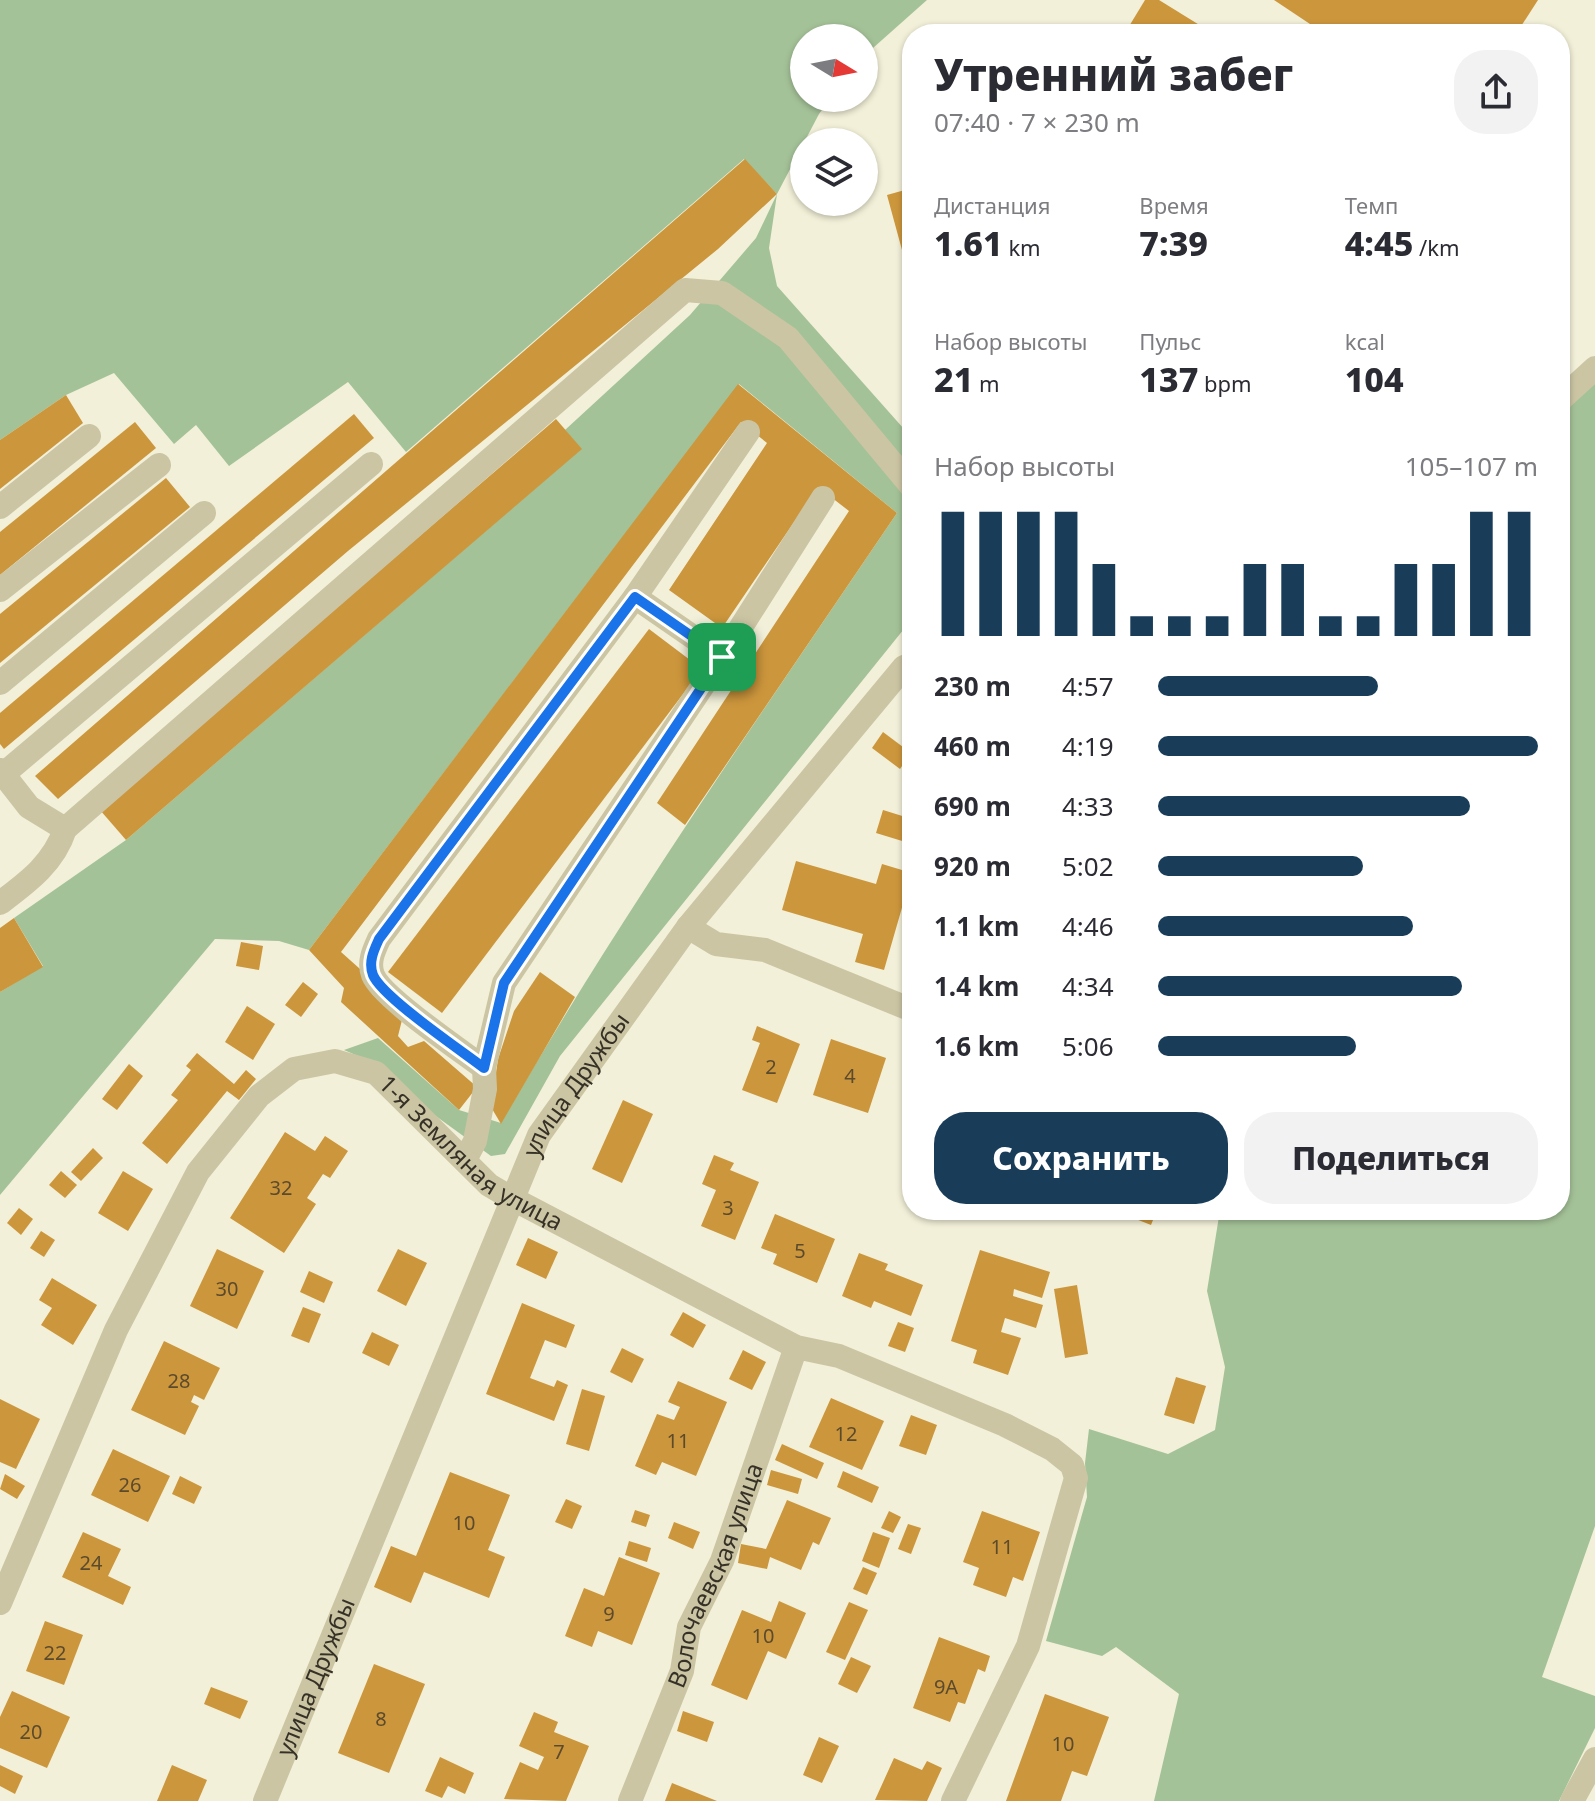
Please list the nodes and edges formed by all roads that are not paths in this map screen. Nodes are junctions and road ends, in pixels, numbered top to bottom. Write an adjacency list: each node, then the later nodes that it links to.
1 (1595, 368): 2 (street)
2 (1570, 391)
3 (748, 432): 12 (street)
4 (89, 436): 9 (street)
5 (371, 464): 16 (street)
6 (159, 465): 11 (street)
7 (902, 475): 17 (street)
8 (823, 498): 13 (street)
9 (0, 507)
10 (204, 513): 15 (street)
11 (0, 590)
12 (635, 597): 13 (street); 21 (street)
13 (722, 657): 21 (street)
14 (902, 669): 19 (street, улица Дружбы)
15 (0, 683)
16 (1, 774): 17 (street)
17 (65, 829): 18 (street)
18 (0, 903)
19 (688, 927): 20 (street); 23 (street, улица Дружбы)
20 (902, 1006)
21 (484, 1068): 22 (street)
22 (466, 1158): 23 (street, 1-я Земляная улица); 25 (street, 1-я Земляная улица)
23 (511, 1198): 24 (street, 1-я Земляная улица); 27 (street, улица Дружбы)
24 (796, 1347): 28 (street, Волочаевская улица); 29 (street, 1-я Земляная улица)
25 (0, 1603)
26 (1595, 1759): 30 (street)
27 (265, 1801)
28 (630, 1801)
29 (953, 1801)
30 (1572, 1801)

